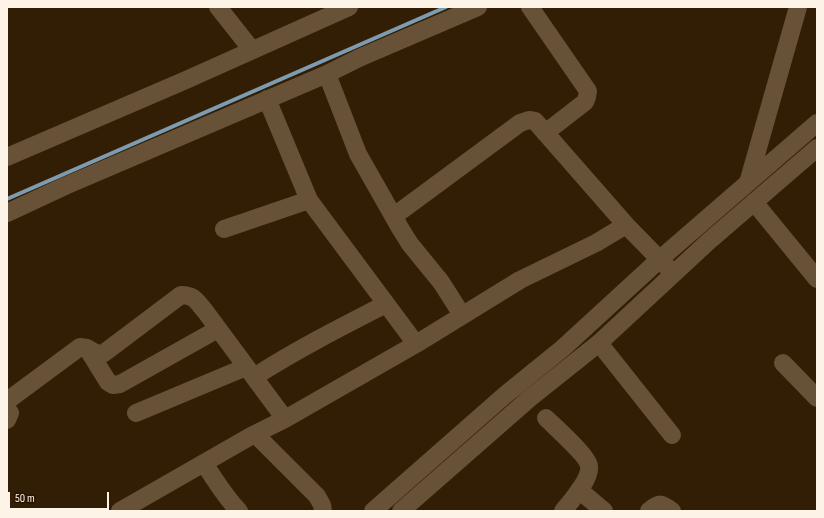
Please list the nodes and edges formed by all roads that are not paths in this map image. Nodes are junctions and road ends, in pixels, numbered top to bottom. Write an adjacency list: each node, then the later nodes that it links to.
1 (218, 7): 6 (street)
2 (349, 7): 6 (street)
3 (478, 7): 7 (street)
4 (530, 7): 10 (street)
5 (798, 7): 13 (street)
6 (252, 50): 12 (street)
7 (327, 74): 8 (street); 17 (street)
8 (267, 99): 14 (street); 16 (street)
9 (817, 123): 13 (street)
10 (545, 133): 17 (street); 18 (street)
11 (817, 148): 15 (street)
12 (7, 158)
13 (748, 184): 20 (street)
14 (309, 200): 19 (street); 22 (street)
15 (754, 202): 20 (street); 21 (street)
16 (7, 213)
17 (394, 216): 23 (street)
18 (626, 225): 20 (street); 23 (street)
19 (224, 229)
20 (667, 267): 25 (street); 30 (street)
21 (817, 279)
22 (386, 304): 26 (street); 29 (street)
23 (462, 315): 26 (street)
24 (218, 329): 27 (street); 27 (street); 29 (street)
25 (599, 343): 30 (street); 39 (street)
26 (416, 344): 36 (street)
27 (87, 348): 32 (street)
28 (783, 363): 31 (street)
29 (250, 372): 34 (street); 36 (street)
30 (520, 394): 45 (street); 46 (street)
31 (817, 398)
32 (7, 402)
33 (7, 409): 37 (street)
34 (136, 413)
35 (546, 418): 41 (street)
36 (285, 419): 38 (street)
37 (7, 420)
38 (255, 434): 40 (street); 44 (street)
39 (672, 435)
40 (204, 463): 42 (street); 43 (street)
41 (579, 490): 47 (street); 48 (street)
42 (120, 511)
43 (239, 511)
44 (323, 511)
45 (373, 511)
46 (401, 511)
47 (563, 511)
48 (604, 511)
49 (649, 511): 50 (street)
50 (672, 511)

